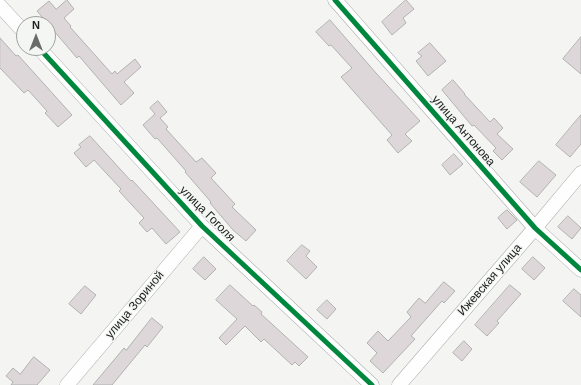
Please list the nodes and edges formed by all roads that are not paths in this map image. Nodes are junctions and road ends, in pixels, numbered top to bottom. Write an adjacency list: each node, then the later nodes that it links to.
1 (334, 0): 7 (street, улица Антонова)
2 (0, 6): 3 (street)
3 (16, 23)
4 (46, 56): 6 (street, улица Гоголя)
5 (581, 173): 7 (street, Ижевская улица)
6 (202, 226): 9 (street, улица Зориной); 10 (street, улица Гоголя)
7 (535, 228): 8 (street, улица Антонова); 11 (street, Ижевская улица)
8 (581, 270)
9 (67, 385)
10 (372, 385)
11 (399, 385)

